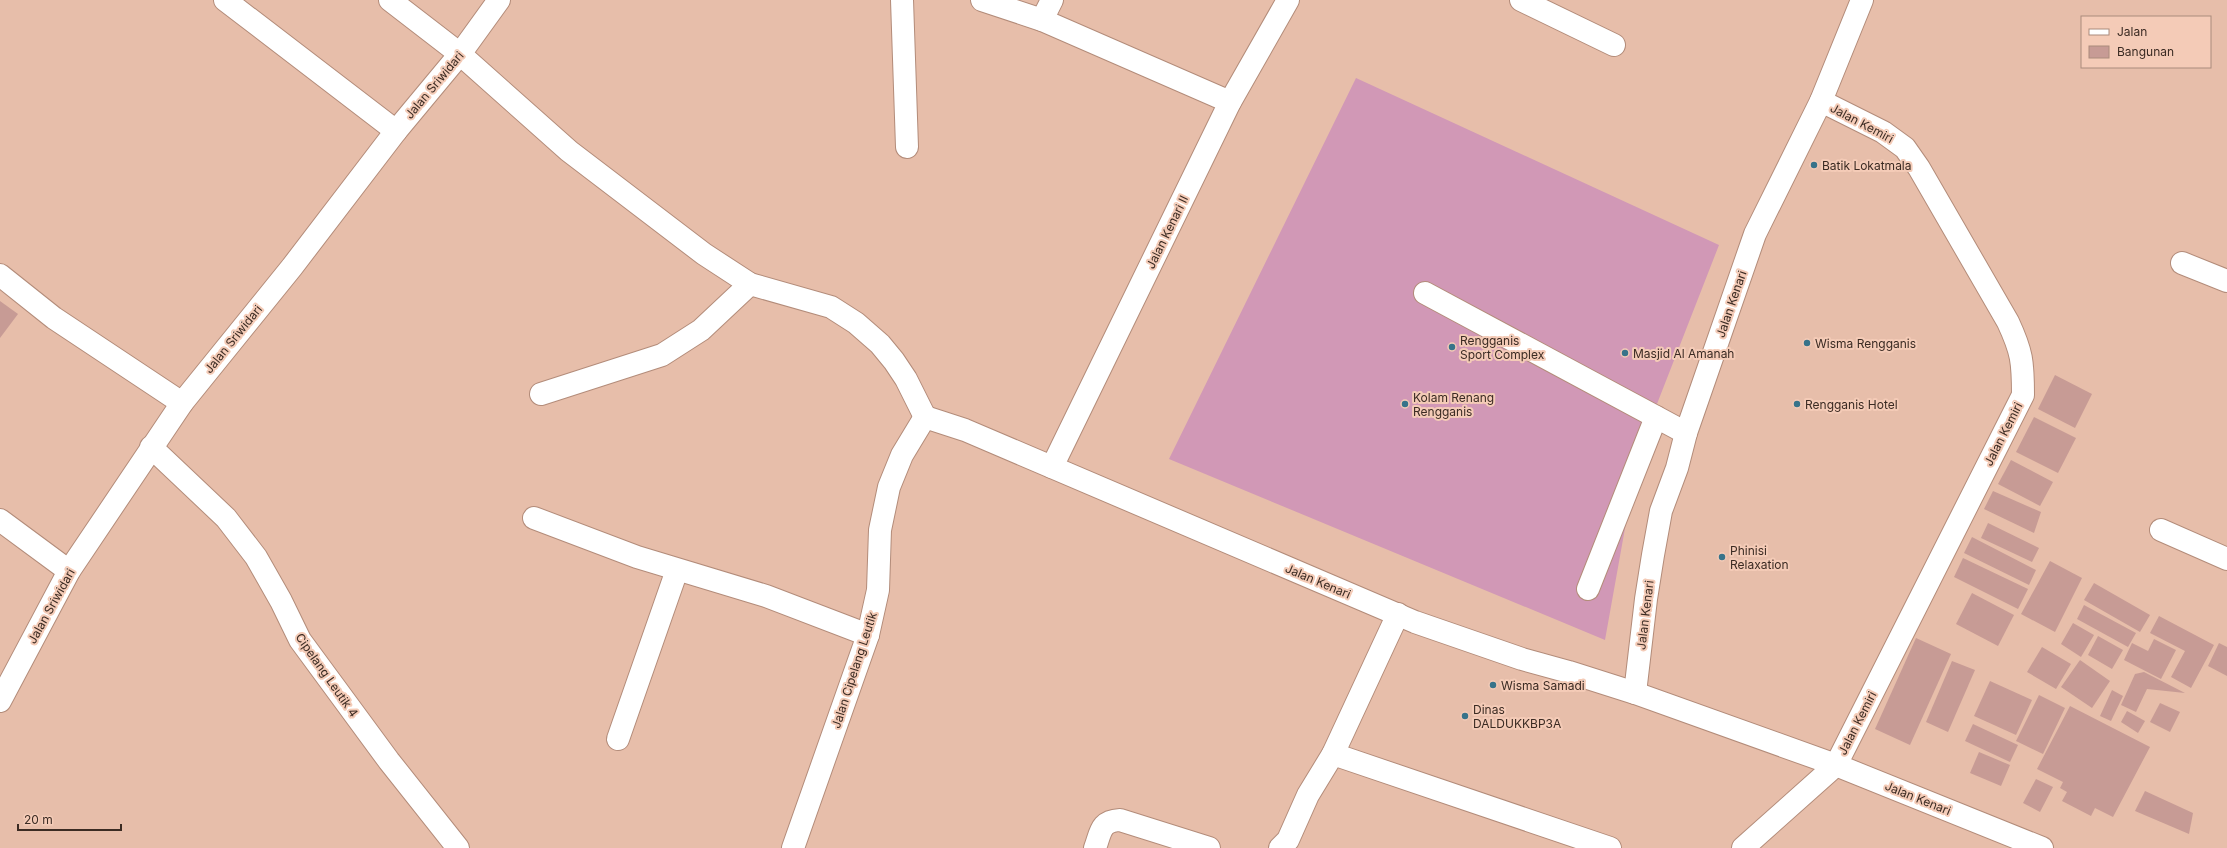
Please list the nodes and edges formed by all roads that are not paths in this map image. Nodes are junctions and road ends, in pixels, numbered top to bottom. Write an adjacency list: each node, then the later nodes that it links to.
1 (226, 0): 15 (street)
2 (390, 0): 12 (street)
3 (499, 0): 12 (street, Jalan Sriwidari)
4 (902, 0): 16 (street)
5 (982, 0): 10 (street)
6 (1052, 0): 10 (street)
7 (1288, 0): 14 (street, Jalan Kenari II)
8 (1521, 0): 11 (street)
9 (1862, 0): 13 (street, Jalan Kenari)
10 (1042, 20): 14 (street)
11 (1614, 45)
12 (460, 54): 15 (street, Jalan Sriwidari); 20 (street)
13 (1821, 101): 26 (street, Jalan Kenari); 42 (street, Jalan Kemiri)
14 (1230, 102): 28 (street, Jalan Kenari II)
15 (396, 131): 23 (street, Jalan Sriwidari)
16 (908, 146)
17 (2182, 263): 19 (street)
18 (0, 275): 23 (street)
19 (2227, 281)
20 (750, 284): 22 (street); 24 (street)
21 (1425, 293): 25 (street)
22 (541, 394)
23 (182, 403): 27 (street, Jalan Sriwidari)
24 (924, 417): 28 (street); 37 (street, Jalan Cipelang Leutik)
25 (1656, 417): 26 (street); 35 (street)
26 (1686, 432): 38 (street, Jalan Kenari)
27 (151, 447): 34 (street, Jalan Sriwidari); 43 (street, Cipelang Leutik 4)
28 (1052, 467): 36 (street, Jalan Kenari)
29 (534, 518): 33 (street)
30 (0, 520): 34 (street)
31 (2162, 530): 32 (street)
32 (2227, 559)
33 (677, 570): 37 (street); 40 (street)
34 (69, 571): 39 (street, Jalan Sriwidari)
35 (1588, 589)
36 (1398, 614): 38 (street, Jalan Kenari); 41 (street)
37 (868, 635): 44 (street, Jalan Cipelang Leutik)
38 (1635, 694): 42 (street, Jalan Kenari)
39 (0, 700)
40 (618, 739)
41 (1333, 754): 47 (street); 48 (street)
42 (1836, 765): 49 (street); 50 (street, Jalan Kenari)
43 (458, 848)
44 (794, 848)
45 (1095, 848): 46 (street)
46 (1209, 848)
47 (1280, 848)
48 (1610, 848)
49 (1743, 848)
50 (2042, 848)

